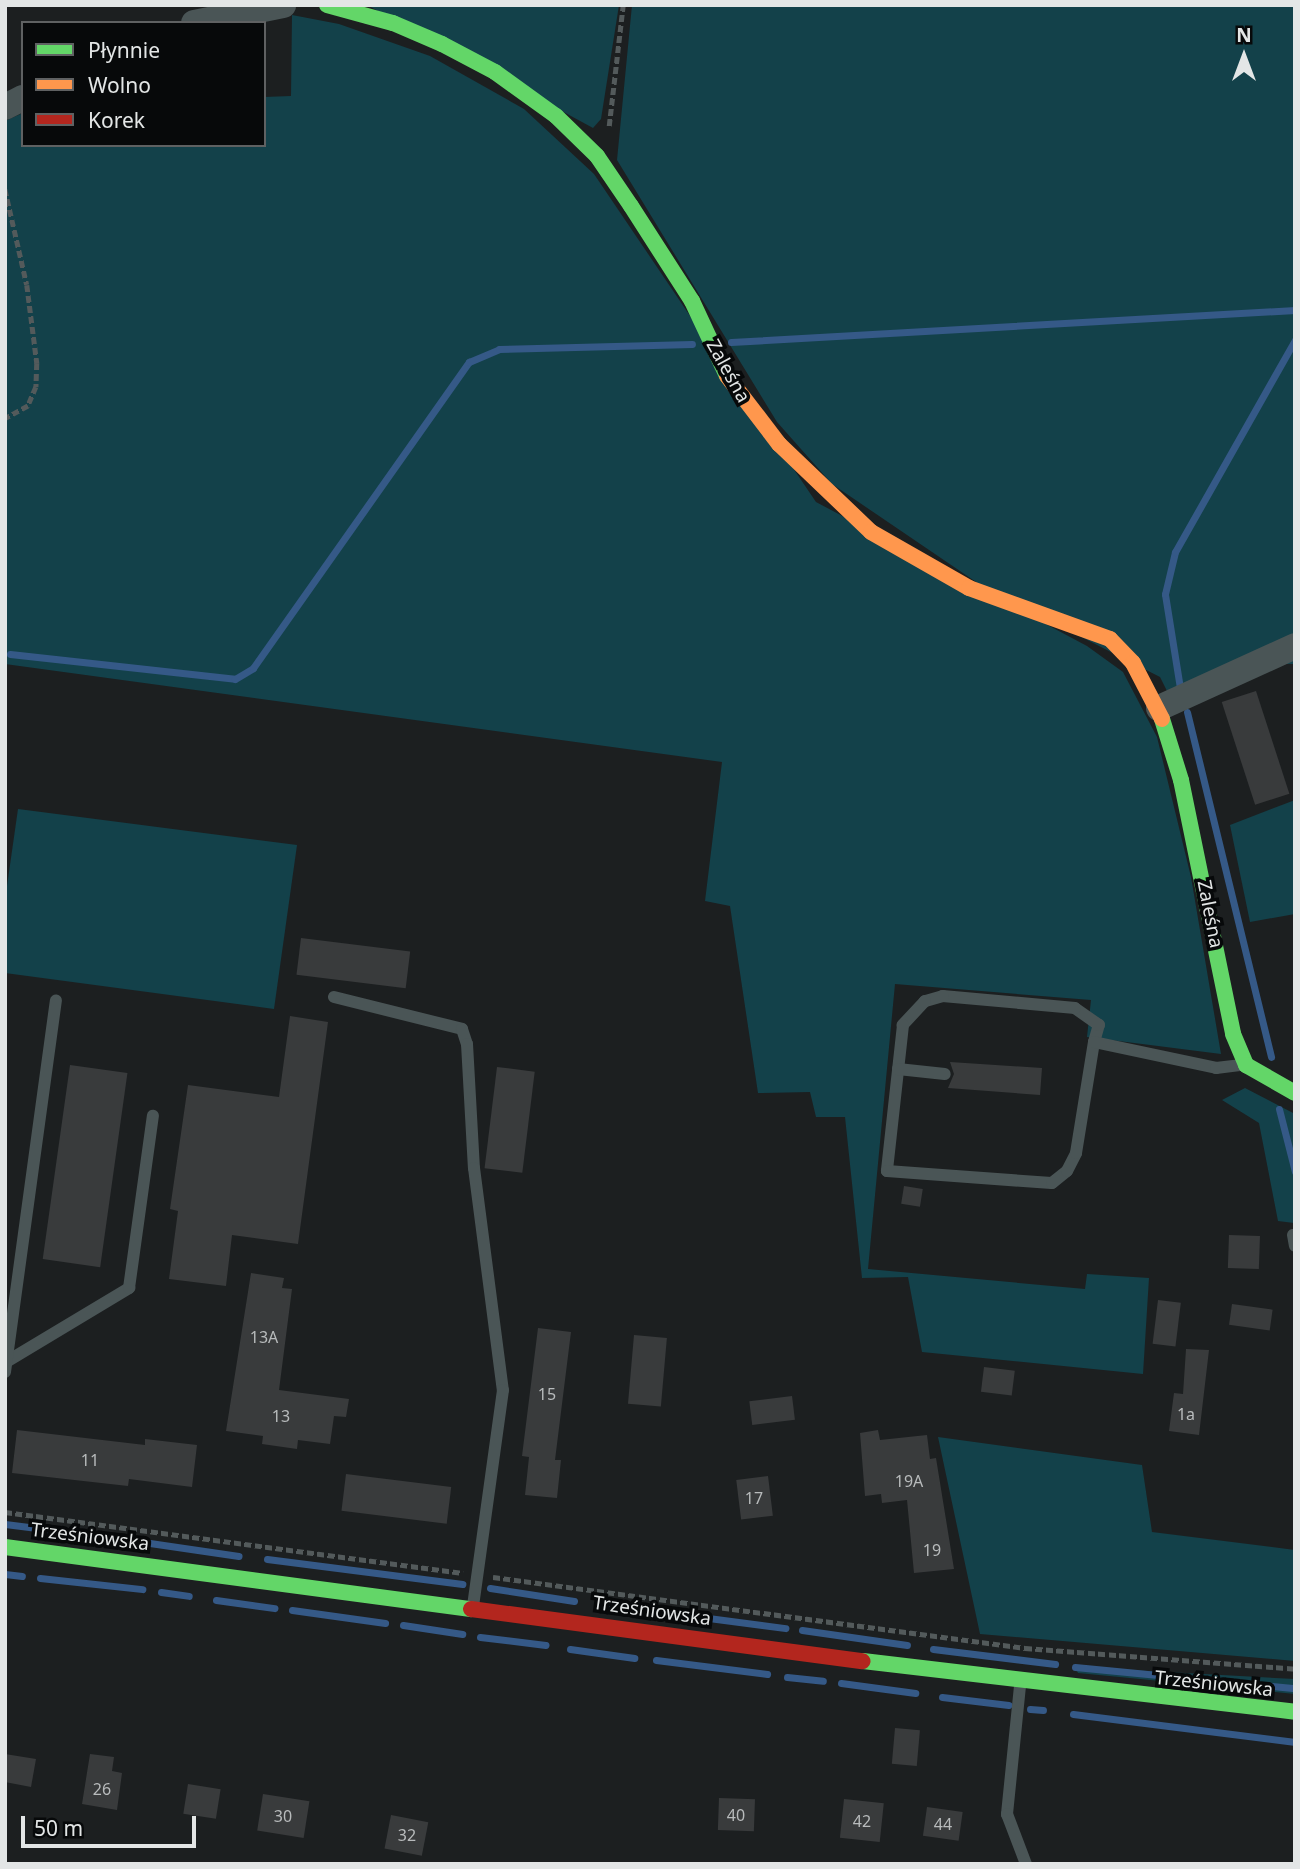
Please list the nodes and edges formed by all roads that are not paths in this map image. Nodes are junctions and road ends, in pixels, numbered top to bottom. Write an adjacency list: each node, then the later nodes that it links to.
1 (283, 5): 3 (street)
2 (327, 5): 7 (street, Zaleśna)
3 (204, 21)
4 (21, 99): 5 (street)
5 (5, 107)
6 (1295, 646): 7 (street)
7 (1159, 708): 11 (street, Zaleśna)
8 (334, 997): 18 (lane)
9 (56, 1000): 16 (lane)
10 (1094, 1042): 11 (lane); 12 (lane); 12 (lane)
11 (1246, 1065): 14 (street)
12 (898, 1069): 13 (lane)
13 (945, 1074)
14 (1295, 1093)
15 (153, 1116): 16 (lane)
16 (6, 1367)
17 (5, 1547): 18 (street, Trześniowska)
18 (472, 1609): 19 (street, Trześniowska)
19 (1021, 1682): 20 (street, Trześniowska); 21 (lane)
20 (1295, 1712)
21 (1026, 1864)

